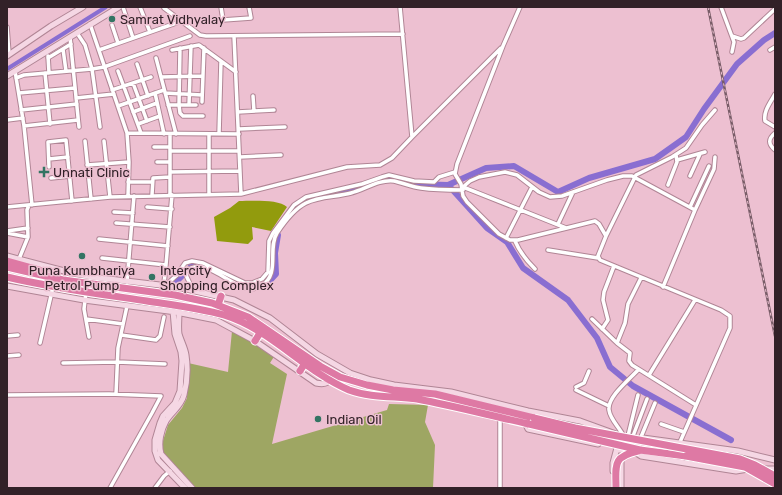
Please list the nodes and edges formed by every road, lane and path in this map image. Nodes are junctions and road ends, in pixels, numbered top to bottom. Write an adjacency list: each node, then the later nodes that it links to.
1 (83, 7): 37 (street)
2 (120, 7): 13 (street)
3 (123, 7): 23 (street)
4 (140, 7): 17 (street)
5 (163, 7): 12 (street)
6 (221, 7): 7 (street)
7 (249, 7)
8 (400, 7): 18 (street)
9 (520, 7): 27 (street)
10 (721, 7): 21 (street)
11 (775, 10): 21 (street)
12 (182, 21): 17 (street); 20 (street)
13 (90, 24): 16 (street); 32 (street)
14 (112, 25): 25 (street)
15 (7, 27): 37 (street)
16 (77, 32): 22 (street); 43 (street)
17 (150, 32): 23 (street)
18 (403, 34): 20 (street); 114 (street)
19 (190, 36): 42 (street)
20 (234, 36): 48 (street)
21 (732, 36): 36 (street)
22 (70, 37): 24 (street); 35 (street)
23 (133, 38): 25 (street)
24 (71, 44): 31 (street); 45 (street)
25 (118, 44): 32 (street)
26 (191, 46): 28 (street); 29 (street); 52 (street)
27 (503, 46): 114 (street); 141 (street)
28 (180, 48): 33 (street); 51 (street)
29 (204, 48): 40 (street); 53 (street)
30 (775, 48): 34 (street)
31 (63, 49): 38 (street); 44 (street)
32 (99, 50): 42 (street)
33 (172, 50)
34 (770, 50)
35 (48, 51): 38 (street); 47 (street)
36 (732, 52)
37 (8, 54)
38 (48, 58): 49 (street)
39 (156, 58): 55 (street)
40 (221, 61): 48 (street); 113 (street)
41 (137, 64): 57 (street)
42 (104, 66): 43 (street); 62 (street)
43 (92, 69): 45 (street); 70 (street)
44 (66, 71): 45 (street); 49 (street)
45 (74, 71): 60 (street)
46 (118, 71): 59 (street)
47 (16, 72): 50 (street); 56 (street)
48 (236, 72): 91 (street)
49 (47, 73): 56 (street); 61 (street)
50 (7, 76)
51 (180, 76): 52 (street); 55 (street); 66 (street)
52 (190, 76): 53 (street); 67 (street)
53 (203, 76): 69 (street)
54 (151, 77): 57 (street)
55 (161, 77): 63 (street)
56 (16, 78): 64 (street)
57 (142, 80): 58 (street); 71 (street)
58 (133, 83): 59 (street); 74 (street)
59 (124, 86): 62 (street); 75 (street)
60 (75, 88): 61 (street); 73 (street)
61 (47, 90): 64 (street); 84 (street)
62 (113, 92): 70 (street); 83 (street)
63 (165, 92): 65 (street); 66 (street); 79 (street)
64 (19, 93): 86 (street)
65 (155, 94): 71 (street); 77 (street)
66 (179, 94): 67 (street); 80 (street)
67 (189, 94): 69 (street); 81 (street)
68 (775, 94): 101 (street)
69 (202, 95): 76 (street)
70 (96, 96): 73 (street); 103 (street)
71 (148, 96): 74 (street)
72 (253, 96): 89 (street)
73 (76, 98): 78 (street)
74 (139, 99): 75 (street); 85 (street)
75 (129, 102): 83 (street); 90 (street)
76 (202, 102)
77 (157, 103): 85 (street); 92 (street)
78 (77, 104): 84 (street); 96 (street)
79 (168, 105): 80 (street); 111 (street)
80 (179, 105): 81 (street); 93 (street)
81 (189, 105): 82 (street)
82 (196, 105)
83 (118, 106): 106 (street)
84 (48, 107): 86 (street); 98 (street)
85 (142, 109): 90 (street); 97 (street)
86 (22, 110): 94 (street)
87 (274, 110): 89 (street)
88 (715, 110): 125 (street)
89 (254, 111): 91 (street)
90 (133, 112): 99 (street)
91 (238, 112): 105 (street)
92 (160, 116): 97 (street); 109 (street)
93 (202, 116)
94 (23, 118): 95 (street); 100 (street)
95 (7, 120)
96 (78, 120): 98 (street); 102 (street)
97 (147, 121): 99 (street)
98 (50, 124): 100 (street)
99 (138, 124): 107 (street)
100 (24, 126): 162 (street)
101 (775, 126)
102 (79, 127)
103 (100, 127)
104 (285, 127): 105 (street)
105 (239, 132): 113 (street); 121 (street)
106 (127, 133): 107 (street); 131 (street)
107 (141, 133): 109 (street)
108 (775, 133): 119 (street)
109 (164, 134): 110 (street)
110 (170, 134): 111 (street); 118 (street)
111 (176, 134): 112 (street)
112 (209, 134): 113 (street); 120 (street)
113 (219, 134)
114 (412, 137): 154 (street)
115 (85, 141): 135 (street)
116 (104, 141): 134 (street)
117 (154, 148): 118 (street)
118 (170, 149): 120 (street); 133 (street)
119 (775, 150)
120 (209, 151): 121 (street); 140 (street)
121 (239, 151): 127 (street)
122 (705, 152): 123 (street)
123 (700, 154): 130 (street); 143 (street)
124 (281, 155): 127 (street)
125 (676, 155): 130 (street); 145 (street)
126 (68, 157): 129 (street); 129 (street); 142 (street)
127 (240, 157): 138 (street)
128 (715, 157): 168 (street)
129 (49, 160): 137 (street)
130 (677, 160): 149 (street)
131 (129, 162): 134 (street); 147 (street)
132 (157, 162): 133 (street)
133 (170, 162): 139 (street)
134 (106, 163): 135 (street); 159 (street)
135 (87, 165): 160 (street)
136 (710, 166): 165 (street)
137 (49, 167)
138 (240, 171): 140 (street); 154 (street)
139 (170, 172): 140 (street); 144 (street)
140 (209, 172): 153 (street)
141 (455, 173): 151 (street); 203 (street)
142 (70, 176): 146 (street); 161 (street)
143 (690, 176)
144 (170, 177): 148 (street); 156 (street)
145 (635, 177): 152 (street); 165 (street); 178 (street)
146 (51, 178)
147 (128, 182): 148 (street); 157 (street)
148 (152, 182): 155 (street)
149 (668, 185)
150 (532, 187): 151 (street); 152 (street); 167 (street)
151 (462, 188): 167 (street); 180 (street); 208 (street)
152 (573, 192): 173 (street)
153 (209, 194): 154 (street); 156 (street)
154 (240, 194)
155 (152, 195): 156 (street); 158 (street)
156 (171, 195): 166 (street)
157 (128, 196): 158 (street); 159 (street)
158 (134, 196): 170 (street)
159 (110, 197): 160 (street)
160 (91, 199): 161 (street)
161 (72, 201): 162 (street)
162 (31, 205): 164 (street); 175 (street)
163 (147, 206): 166 (street)
164 (7, 207)
165 (690, 207): 168 (street)
166 (172, 209): 174 (street)
167 (520, 209): 173 (street); 180 (street)
168 (695, 210): 206 (street)
169 (114, 212): 170 (street)
170 (133, 213): 172 (street)
171 (116, 223): 172 (street)
172 (133, 224): 174 (street); 183 (street)
173 (558, 224): 176 (street)
174 (170, 227): 184 (street)
175 (28, 228): 177 (street); 179 (street)
176 (566, 228): 178 (street); 182 (street)
177 (7, 232): 179 (street)
178 (606, 236): 188 (street)
179 (28, 237): 189 (street)
180 (506, 238): 182 (street)
181 (99, 239): 183 (street)
182 (515, 241): 195 (street)
183 (131, 242): 184 (street); 190 (street)
184 (168, 246): 192 (street)
185 (548, 250): 188 (street)
186 (7, 256): 189 (street)
187 (102, 258): 190 (street)
188 (598, 258): 193 (street)
189 (19, 259): 197 (street)
190 (129, 260): 192 (street); 199 (street)
191 (7, 261): 197 (highway)
192 (166, 265): 203 (street)
193 (614, 266): 198 (street); 226 (street)
194 (7, 267): 197 (highway)
195 (535, 269)
196 (7, 277): 202 (highway)
197 (63, 277): 201 (highway)
198 (641, 278): 206 (street); 234 (street)
199 (127, 281): 201 (street); 203 (street); 207 (street)
200 (7, 282): 202 (highway)
201 (106, 282): 207 (highway)
202 (35, 284): 209 (highway)
203 (165, 285): 205 (street); 211 (street)
204 (7, 286): 209 (street)
205 (177, 287): 208 (street); 212 (street)
206 (664, 287): 215 (street)
207 (126, 289): 211 (highway)
208 (192, 290): 213 (street)
209 (52, 291): 210 (highway); 214 (street); 233 (street)
210 (86, 292): 214 (street); 216 (highway)
211 (163, 293): 212 (highway)
212 (174, 295): 217 (highway); 219 (street)
213 (221, 296): 217 (highway); 241 (street)
214 (84, 300): 218 (street); 223 (street)
215 (695, 300): 246 (street); 253 (street)
216 (148, 305): 218 (street); 219 (highway)
217 (218, 305): 245 (highway)
218 (127, 306): 225 (street)
219 (171, 309): 220 (street); 222 (highway); 269 (street)
220 (179, 312): 222 (street); 275 (street)
221 (164, 316): 229 (street)
222 (212, 316): 227 (highway); 232 (street)
223 (86, 319): 225 (street); 231 (street)
224 (592, 319): 226 (street)
225 (123, 324): 229 (street)
226 (602, 329): 234 (street)
227 (260, 332): 232 (highway); 239 (highway)
228 (18, 335): 230 (street)
229 (121, 335): 237 (street)
230 (7, 336)
231 (88, 337)
232 (255, 341): 243 (street)
233 (40, 343)
234 (617, 343): 242 (street)
235 (19, 355): 236 (street)
236 (7, 356)
237 (117, 362): 238 (street); 240 (street); 248 (street)
238 (63, 363)
239 (305, 363): 243 (highway); 247 (highway)
240 (165, 364)
241 (334, 364): 245 (street); 256 (street)
242 (638, 370): 246 (street); 254 (street)
243 (300, 371): 247 (street)
244 (590, 371): 254 (street)
245 (333, 373): 247 (street); 256 (highway)
246 (648, 375): 253 (street)
247 (330, 381): 255 (highway)
248 (116, 394): 249 (street); 272 (street)
249 (7, 395)
250 (638, 395): 259 (street)
251 (647, 399): 259 (street)
252 (655, 403): 260 (street)
253 (696, 405): 258 (street)
254 (609, 406): 259 (street)
255 (500, 417): 256 (highway); 276 (street)
256 (529, 419): 259 (street); 262 (street); 263 (highway, bridge); 270 (highway, bridge)
257 (661, 424): 258 (street)
258 (684, 432): 261 (street)
259 (626, 436): 260 (street); 262 (street); 264 (street)
260 (642, 437): 261 (street)
261 (680, 442): 265 (street)
262 (616, 448): 264 (street); 277 (street)
263 (640, 450): 264 (highway, bridge); 271 (highway, bridge)
264 (624, 452): 268 (street); 277 (highway, bridge); 278 (street)
265 (754, 455): 266 (street); 268 (street)
266 (775, 460)
267 (775, 469): 268 (street)
268 (747, 470)
269 (170, 471): 273 (street); 274 (street)
270 (775, 476)
271 (775, 484)
272 (110, 488)
273 (155, 488)
274 (185, 488)
275 (192, 488)
276 (500, 488)
277 (615, 488)
278 (621, 488)

